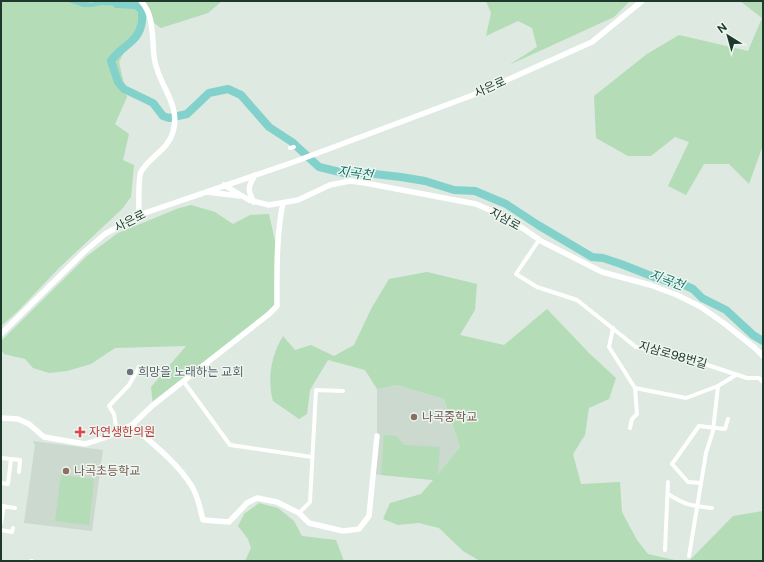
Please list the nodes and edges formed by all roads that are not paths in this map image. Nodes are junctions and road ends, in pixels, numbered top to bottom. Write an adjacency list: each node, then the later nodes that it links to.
1 (141, 1): 9 (street)
2 (642, 1): 3 (street, 사은로)
3 (255, 175): 4 (street, 사은로); 7 (street)
4 (224, 185): 5 (street, 사은로); 6 (street, 지삼로)
5 (207, 192): 6 (street); 9 (street, 사은로)
6 (240, 196): 7 (street, 지삼로)
7 (255, 202): 8 (street, 지삼로)
8 (283, 203): 10 (street, 지삼로); 16 (street)
9 (139, 215): 12 (street, 사은로)
10 (538, 240): 11 (street, 지삼로98번길); 13 (street, 지삼로)
11 (613, 328): 15 (street, 지삼로98번길); 19 (street)
12 (1, 334)
13 (763, 356)
14 (139, 367): 26 (street)
15 (736, 375): 17 (street, 지삼로98번길); 18 (street)
16 (184, 382): 23 (street); 28 (street)
17 (763, 382)
18 (718, 386): 19 (street); 25 (street)
19 (635, 388): 24 (street)
20 (343, 391): 28 (street)
21 (1, 418): 26 (street)
22 (728, 419): 25 (street)
23 (132, 426): 26 (street); 40 (street)
24 (630, 428)
25 (713, 428): 33 (street); 33 (street)
26 (117, 433)
27 (377, 436): 40 (street)
28 (312, 457): 40 (street)
29 (1, 458): 30 (street)
30 (11, 459): 31 (street); 34 (street)
31 (19, 472)
32 (668, 482): 35 (street)
33 (701, 482): 37 (street)
34 (1, 483)
35 (668, 494): 37 (street); 44 (street)
36 (2, 506): 38 (street); 41 (street)
37 (697, 506): 39 (street); 45 (street)
38 (15, 508)
39 (712, 508)
40 (299, 513)
41 (1, 523)
42 (13, 528): 43 (street)
43 (1, 530)
44 (665, 550)
45 (689, 556)

